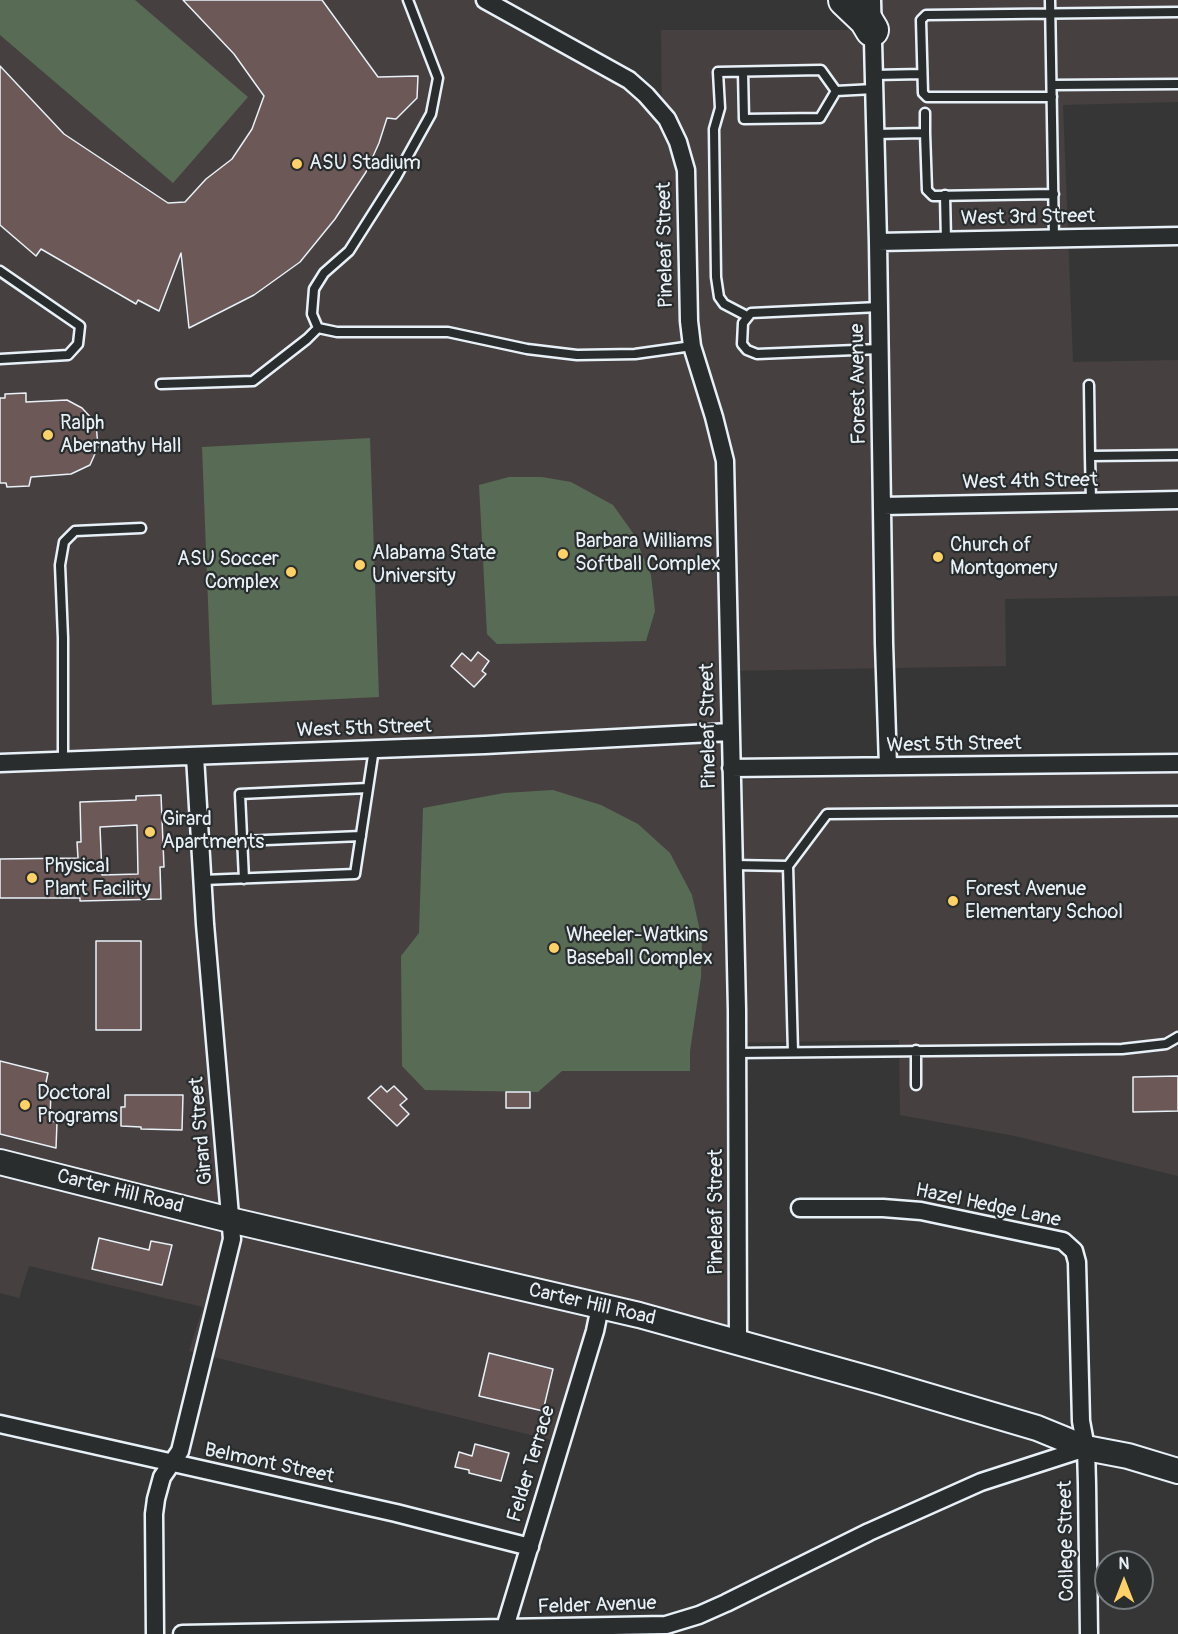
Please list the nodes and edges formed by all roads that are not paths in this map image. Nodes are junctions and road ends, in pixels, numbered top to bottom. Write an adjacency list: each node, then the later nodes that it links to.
1 (408, 0): 27 (lane)
2 (485, 0): 28 (street, Pineleaf Street)
3 (845, 0): 7 (highway)
4 (1050, 0): 5 (lane)
5 (1050, 12): 6 (lane); 9 (lane); 12 (lane)
6 (1178, 12)
7 (872, 15): 10 (street, Forest Avenue)
8 (743, 72): 13 (lane); 13 (lane); 26 (lane)
9 (922, 74): 10 (lane); 14 (lane)
10 (874, 82): 13 (lane); 17 (street, Forest Avenue)
11 (1178, 84): 12 (lane)
12 (1052, 85): 14 (lane)
13 (836, 91)
14 (1052, 97): 18 (lane)
15 (925, 113): 16 (lane)
16 (926, 133): 17 (lane); 19 (lane)
17 (875, 134): 23 (street, Forest Avenue)
18 (1054, 194): 19 (lane); 21 (lane)
19 (945, 195): 22 (lane)
20 (1178, 236): 21 (street, West 3rd Street)
21 (1054, 238): 22 (street, West 3rd Street)
22 (946, 240): 23 (street, West 3rd Street)
23 (878, 242): 25 (street, Forest Avenue)
24 (0, 271): 30 (lane)
25 (879, 307): 26 (lane); 29 (street, Forest Avenue)
26 (747, 315): 29 (lane)
27 (318, 328): 28 (lane); 31 (lane)
28 (692, 346): 39 (street, Pineleaf Street)
29 (880, 349): 37 (street, Forest Avenue)
30 (0, 359)
31 (161, 384)
32 (1089, 385): 34 (lane)
33 (1178, 455): 34 (lane)
34 (1090, 456): 36 (lane)
35 (1178, 500): 36 (street, West 4th Street)
36 (1091, 501): 37 (street, West 4th Street)
37 (883, 506): 45 (street, Forest Avenue)
38 (141, 528): 42 (lane)
39 (730, 732): 40 (street, West 5th Street); 46 (street, Pineleaf Street)
40 (374, 749): 41 (street, West 5th Street); 47 (lane)
41 (195, 756): 42 (street, West 5th Street); 54 (street, Girard Street)
42 (63, 761): 43 (street, West 5th Street)
43 (0, 763)
44 (1178, 763): 45 (street, West 5th Street)
45 (888, 766): 46 (street, West 5th Street)
46 (731, 768): 51 (street, Pineleaf Street)
47 (368, 788): 49 (lane); 50 (lane)
48 (1178, 811): 52 (lane)
49 (361, 836): 50 (lane); 53 (lane)
50 (242, 841): 53 (lane)
51 (733, 865): 52 (lane); 58 (street, Pineleaf Street)
52 (788, 866): 57 (lane)
53 (244, 879): 54 (lane)
54 (203, 880): 62 (street, Girard Street)
55 (1178, 1037): 56 (lane)
56 (916, 1050): 57 (lane); 59 (lane)
57 (793, 1052): 58 (lane)
58 (737, 1053): 64 (street, Pineleaf Street)
59 (916, 1084)
60 (0, 1162): 62 (main road, Carter Hill Road)
61 (801, 1208): 66 (street, Hazel Hedge Lane)
62 (230, 1220): 63 (main road, Carter Hill Road); 67 (street, Girard Street)
63 (600, 1306): 64 (main road, Carter Hill Road); 69 (street, Felder Terrace)
64 (738, 1341): 66 (main road, Carter Hill Road)
65 (0, 1424): 67 (street, Belmont Street)
66 (1086, 1448): 68 (main road, Carter Hill Road); 70 (street, Felder Avenue); 73 (street, College Street)
67 (171, 1464): 69 (street, Belmont Street); 71 (street, Girard Street)
68 (1178, 1471)
69 (530, 1546): 70 (street, Felder Terrace)
70 (504, 1632): 72 (street, Felder Avenue)
71 (155, 1634)
72 (182, 1634)
73 (1089, 1634)

